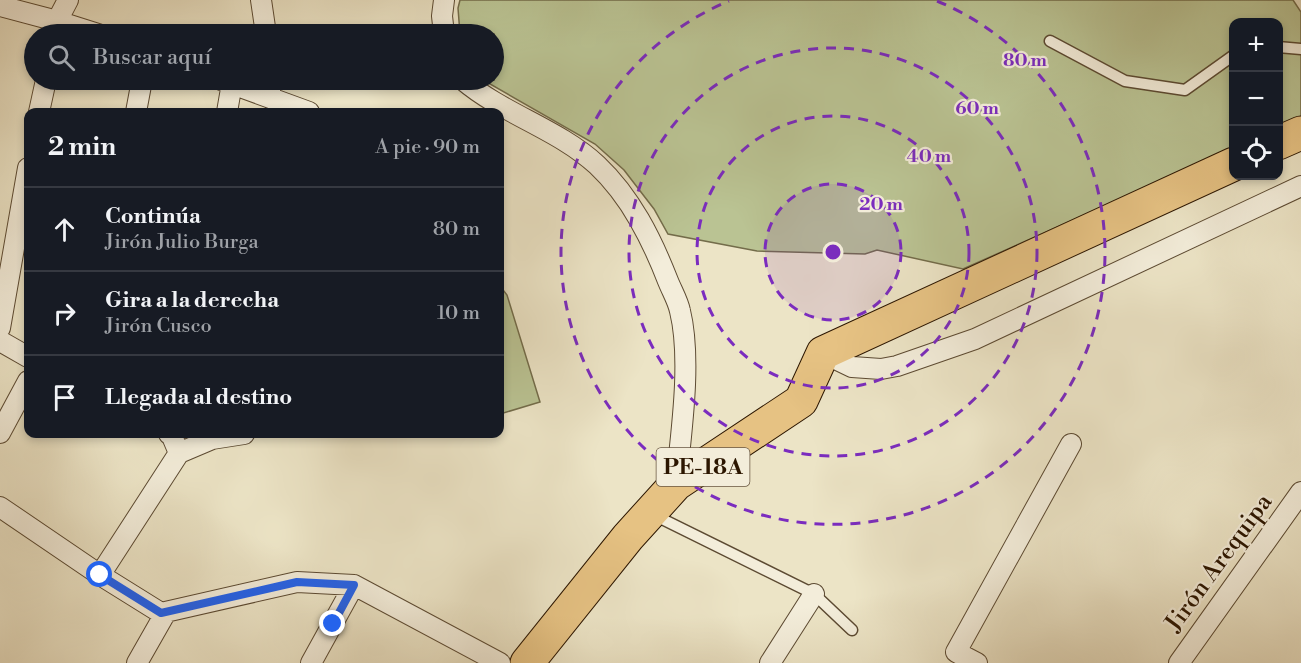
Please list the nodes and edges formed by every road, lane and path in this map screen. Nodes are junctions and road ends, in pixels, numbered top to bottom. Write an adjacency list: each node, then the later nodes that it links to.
1 (68, 0): 6 (street)
2 (261, 0): 7 (street)
3 (444, 0): 8 (street)
4 (0, 6): 5 (street)
5 (46, 24)
6 (58, 24)
7 (265, 24)
8 (443, 24)
9 (1050, 41): 12 (lane)
10 (1283, 47): 11 (lane)
11 (1301, 49)
12 (1229, 59)
13 (44, 90): 18 (street)
14 (140, 90): 19 (street)
15 (227, 90): 20 (street)
16 (272, 90): 21 (street)
17 (475, 90): 37 (street)
18 (40, 108)
19 (137, 108)
20 (227, 108)
21 (302, 108)
22 (1301, 133): 23 (highway)
23 (1283, 141)
24 (1229, 166): 29 (highway)
25 (1301, 186): 29 (street)
26 (24, 191): 27 (street)
27 (0, 328)
28 (0, 341): 30 (street)
29 (823, 353): 37 (highway, PE-18A)
30 (24, 355)
31 (24, 388): 32 (street)
32 (0, 433)
33 (172, 438): 36 (street)
34 (218, 438): 36 (street)
35 (1071, 444): 51 (street)
36 (179, 453): 41 (street)
37 (676, 484): 40 (highway, PE-18A)
38 (1301, 492): 52 (street, Jirón Arequipa)
39 (0, 507): 41 (street)
40 (650, 513): 43 (lane); 49 (highway, PE-18A)
41 (100, 575): 44 (street)
42 (354, 585): 44 (street); 47 (street); 48 (street)
43 (814, 594): 45 (lane); 50 (street)
44 (166, 612): 46 (street)
45 (852, 630)
46 (137, 663)
47 (311, 663)
48 (500, 663)
49 (527, 663)
50 (770, 663)
51 (977, 663)
52 (1179, 663)

